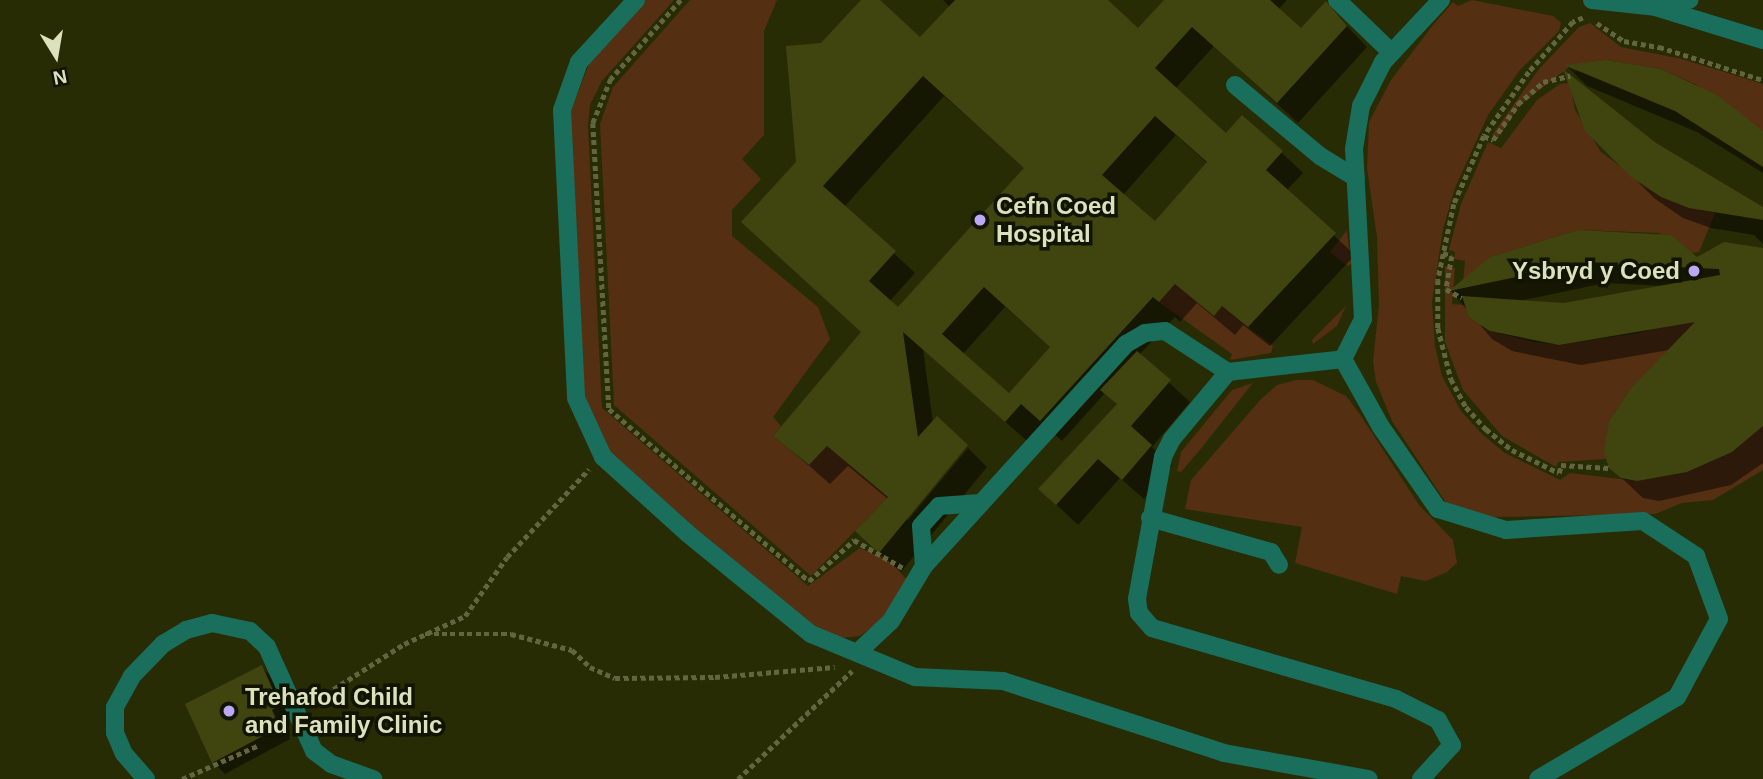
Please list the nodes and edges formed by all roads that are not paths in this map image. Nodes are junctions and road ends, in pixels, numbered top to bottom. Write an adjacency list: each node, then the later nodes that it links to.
1 (636, 0): 17 (lane)
2 (1337, 0): 8 (lane)
3 (1440, 0): 8 (lane)
4 (1591, 0): 6 (lane)
5 (1689, 0): 6 (lane)
6 (1655, 7): 7 (lane)
7 (1763, 40)
8 (1392, 53): 10 (lane)
9 (1235, 85): 10 (lane)
10 (1356, 178): 11 (lane)
11 (1343, 359): 12 (lane); 22 (lane)
12 (1228, 372): 13 (lane); 14 (lane)
13 (981, 503): 16 (lane); 16 (lane)
14 (1150, 518): 15 (lane); 21 (lane)
15 (1279, 565)
16 (921, 572): 17 (lane)
17 (858, 652): 20 (lane)
18 (146, 779): 19 (lane)
19 (373, 779)
20 (1369, 779)
21 (1420, 779)
22 (1538, 779)

